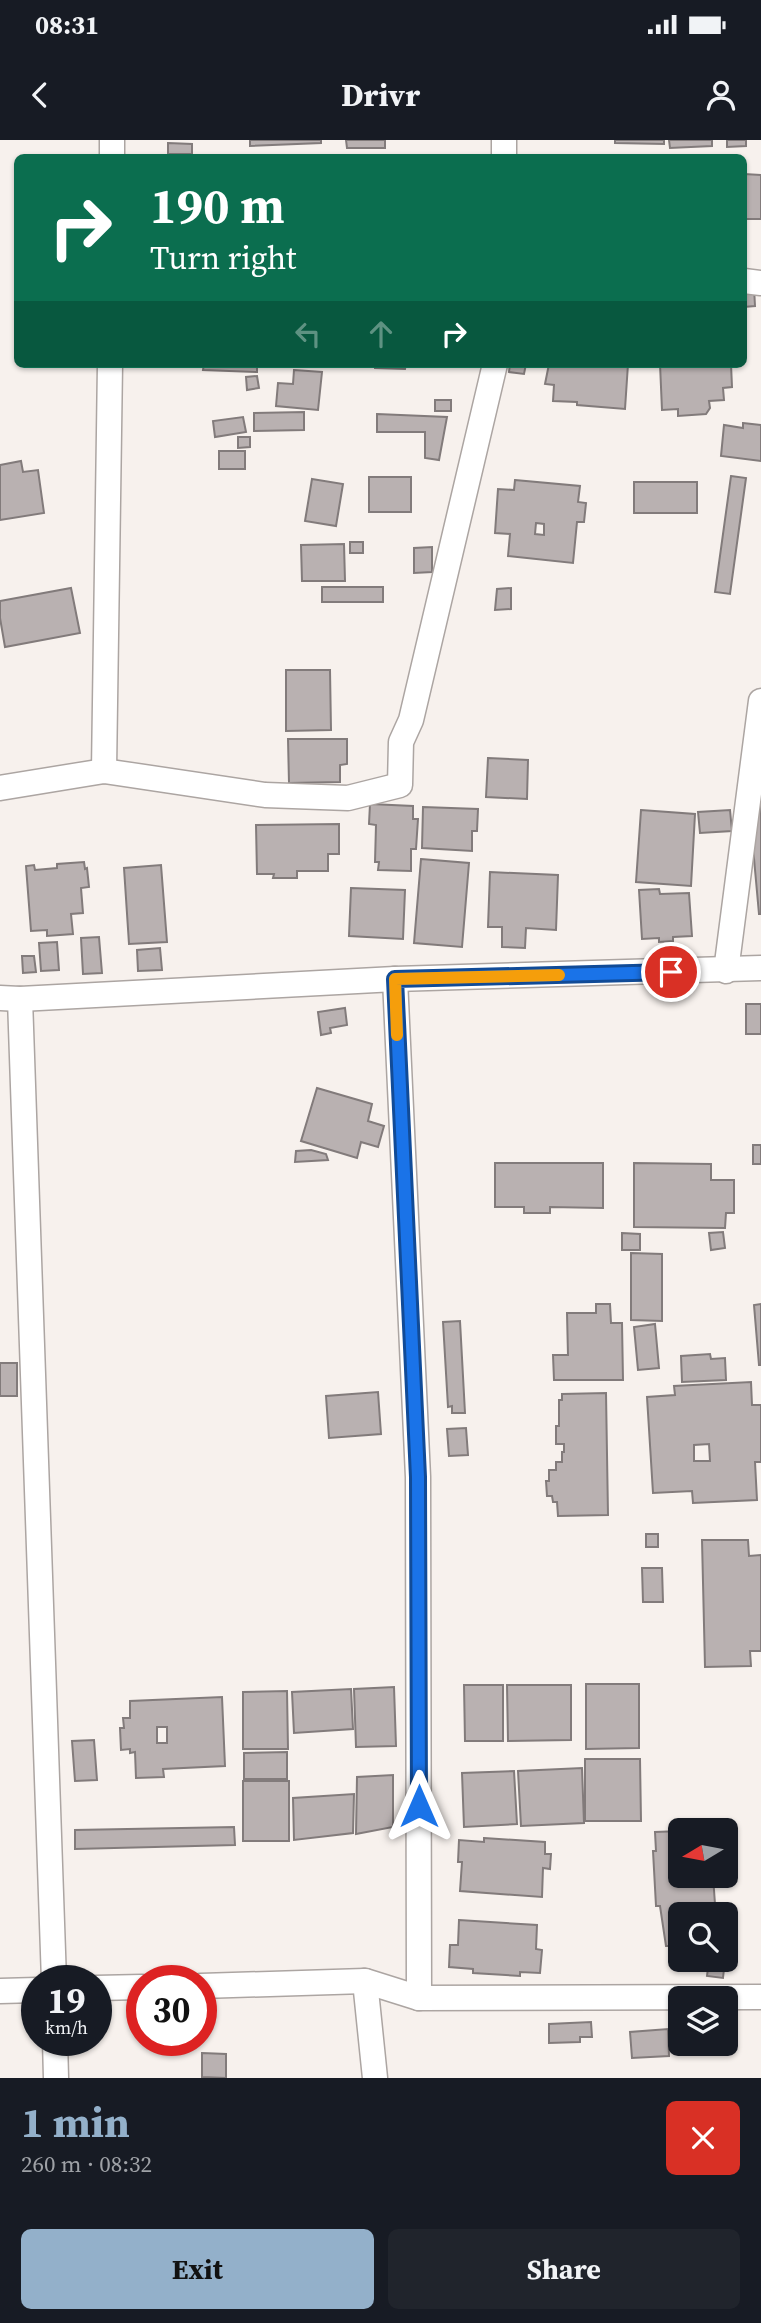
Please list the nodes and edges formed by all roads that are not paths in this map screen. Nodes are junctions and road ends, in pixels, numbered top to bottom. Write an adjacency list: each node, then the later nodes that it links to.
1 (110, 368): 4 (street)
2 (494, 368): 4 (street)
3 (761, 701): 7 (street)
4 (104, 771): 5 (street)
5 (0, 788)
6 (761, 968): 7 (street)
7 (726, 971): 8 (street)
8 (395, 979): 9 (street); 16 (street)
9 (10, 999): 10 (street)
10 (53, 1965)
11 (365, 1981): 12 (street); 16 (street); 19 (street)
12 (217, 1986)
13 (21, 1990): 14 (street)
14 (0, 1991)
15 (761, 1997): 16 (street)
16 (419, 1998)
17 (55, 2056): 18 (street)
18 (55, 2078)
19 (375, 2078)

